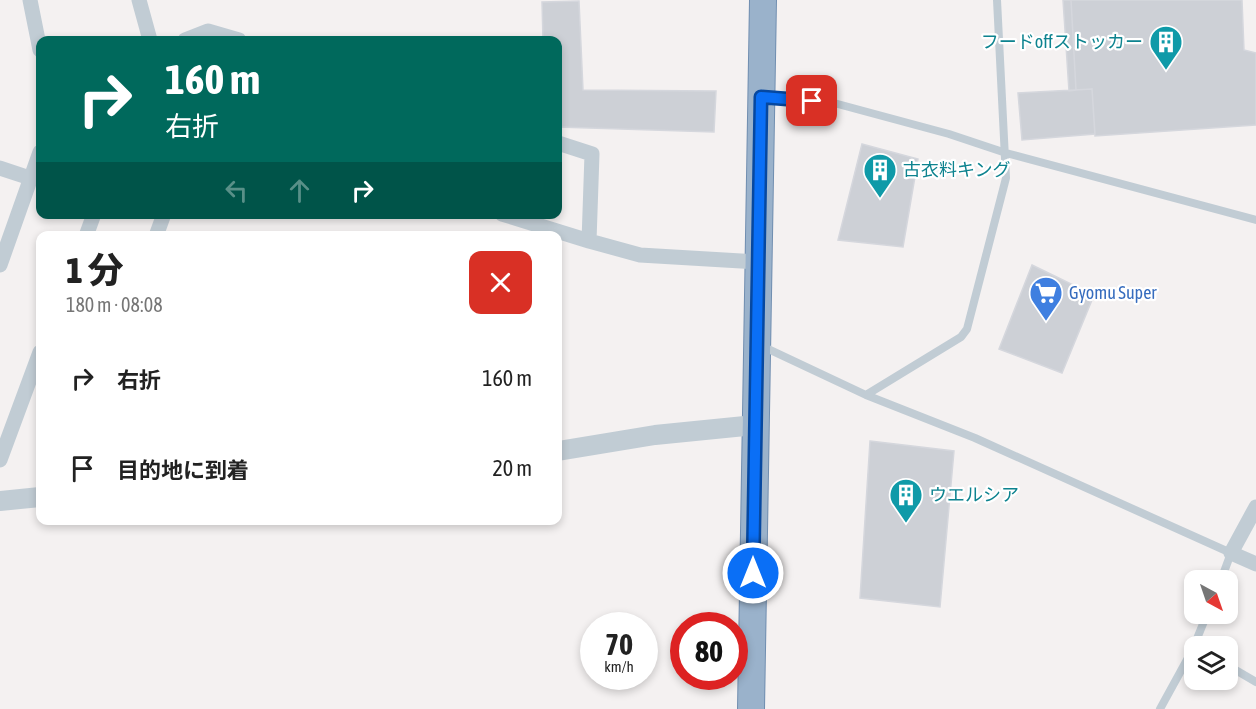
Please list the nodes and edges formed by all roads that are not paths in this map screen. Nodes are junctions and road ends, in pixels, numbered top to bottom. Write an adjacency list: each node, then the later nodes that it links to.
1 (30, 0): 5 (street)
2 (139, 0): 6 (street)
3 (763, 0): 9 (highway)
4 (997, 0): 11 (lane)
5 (37, 36)
6 (149, 36)
7 (195, 36): 8 (street)
8 (225, 36)
9 (761, 97): 11 (lane); 20 (highway)
10 (562, 144): 19 (street)
11 (1006, 153): 16 (lane); 24 (lane)
12 (36, 162): 14 (street)
13 (0, 168): 14 (street)
14 (30, 178): 21 (street)
15 (518, 219): 17 (street)
16 (1256, 220)
17 (557, 231)
18 (562, 233): 19 (street)
19 (589, 241): 20 (street)
20 (758, 262): 22 (highway)
21 (0, 265)
22 (758, 345): 24 (lane); 25 (highway)
23 (36, 362): 27 (street)
24 (866, 395): 31 (lane)
25 (755, 424): 26 (street); 37 (highway)
26 (562, 450)
27 (0, 460)
28 (36, 497): 29 (street)
29 (0, 501)
30 (1256, 507): 31 (street)
31 (1232, 553): 32 (street); 33 (lane)
32 (1256, 564)
33 (1225, 570)
34 (1184, 666): 38 (lane)
35 (1238, 671): 36 (lane)
36 (1256, 682)
37 (751, 709)
38 (1160, 709)

